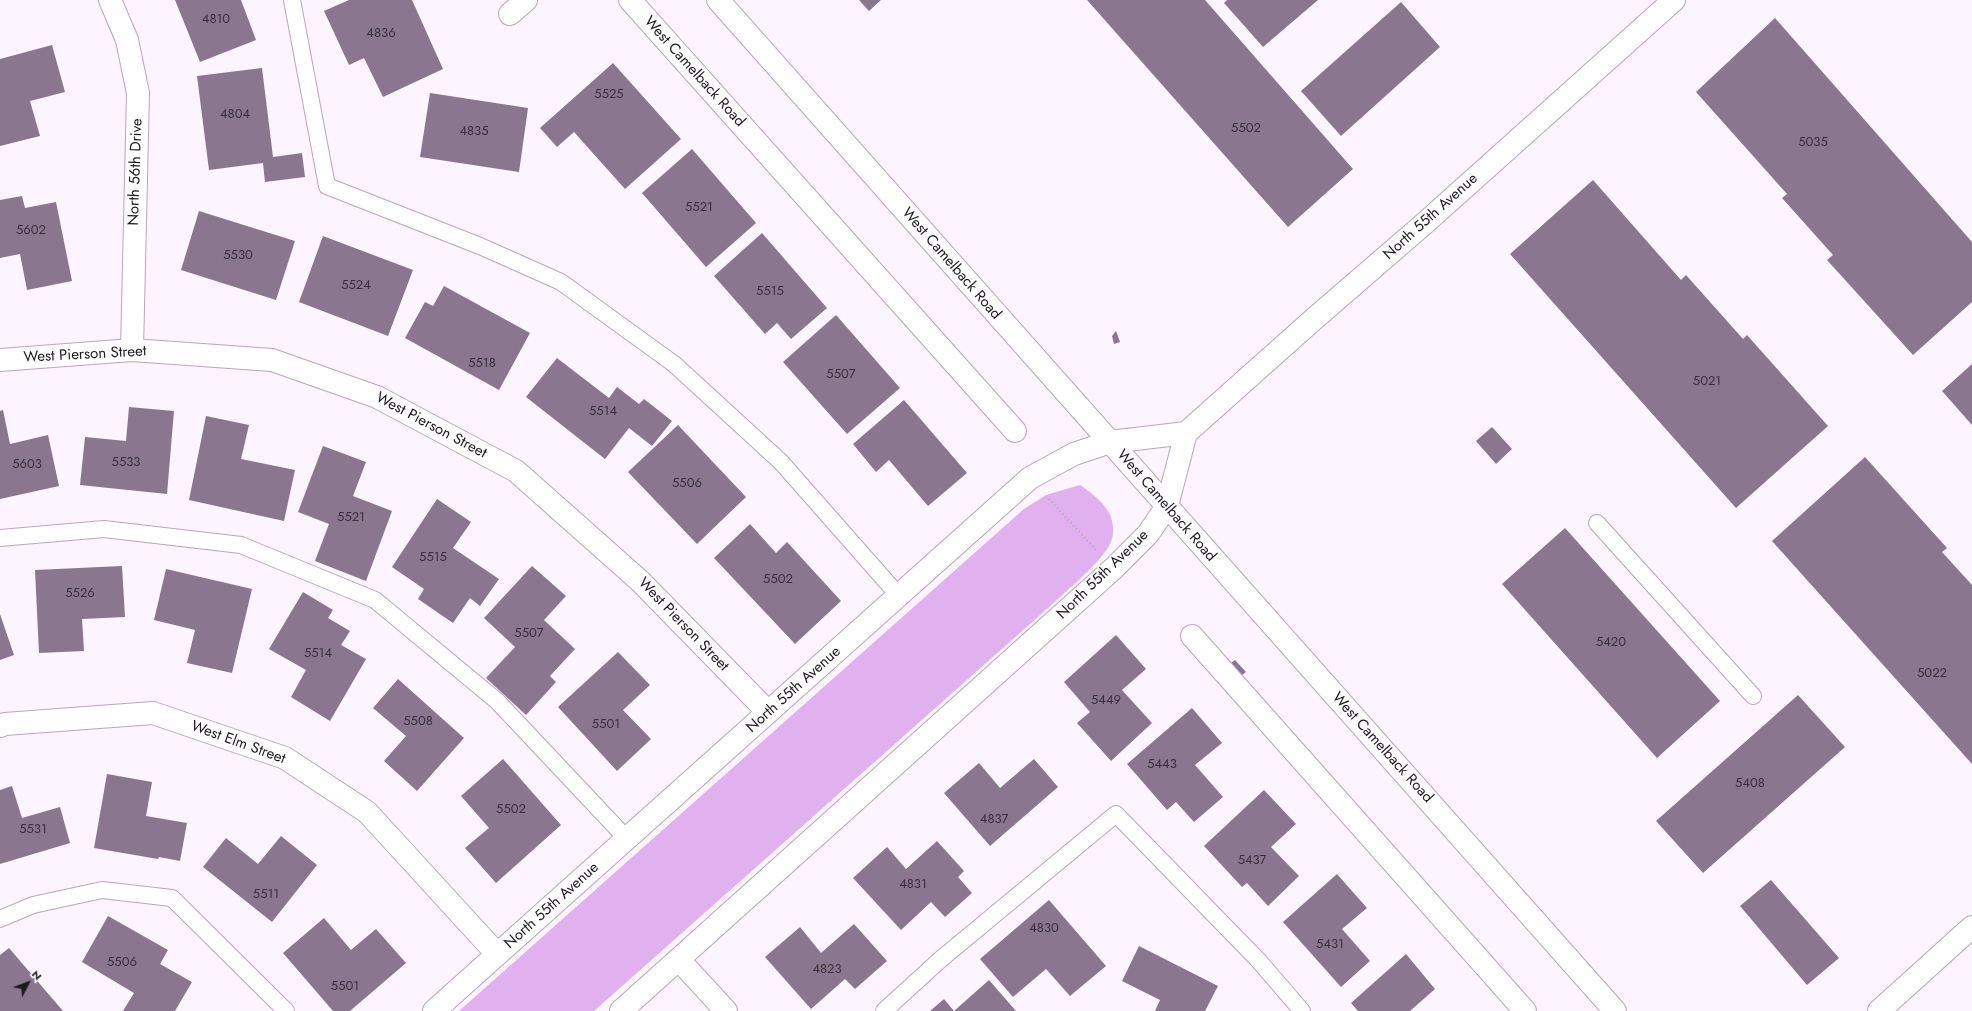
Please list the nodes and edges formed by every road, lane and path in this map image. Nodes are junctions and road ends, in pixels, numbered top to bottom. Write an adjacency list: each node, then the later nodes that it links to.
1 (110, 0): 8 (street, North 56th Drive)
2 (292, 0): 18 (lane)
3 (526, 0): 7 (street)
4 (630, 0): 10 (street, West Camelback Road)
5 (718, 0): 12 (street, West Camelback Road)
6 (1674, 0): 11 (street, North 55th Avenue)
7 (510, 14)
8 (132, 350): 9 (street, West Pierson Street); 21 (street, West Pierson Street)
9 (0, 360)
10 (1015, 430)
11 (1186, 433): 12 (street, North 55th Avenue); 14 (street, North 55th Avenue)
12 (1110, 442): 14 (street, West Camelback Road); 18 (street, North 55th Avenue)
13 (1047, 497): 17 (path)
14 (1167, 506): 27 (street, North 55th Avenue); 35 (street, West Camelback Road)
15 (1597, 523): 20 (lane)
16 (0, 538): 23 (lane)
17 (1097, 552)
18 (899, 596): 21 (street, North 55th Avenue)
19 (1192, 636): 34 (street)
20 (1753, 696)
21 (768, 712): 23 (street, North 55th Avenue)
22 (0, 726): 26 (street, West Elm Street)
23 (627, 839): 26 (street, North 55th Avenue)
24 (0, 919): 28 (lane)
25 (1972, 927): 36 (street)
26 (498, 954): 29 (street, North 55th Avenue)
27 (679, 960): 30 (street, North 55th Avenue); 31 (street)
28 (286, 1011)
29 (434, 1011)
30 (621, 1011)
31 (726, 1011)
32 (884, 1011): 33 (lane)
33 (1302, 1011)
34 (1525, 1011)
35 (1616, 1011)
36 (1879, 1011)

